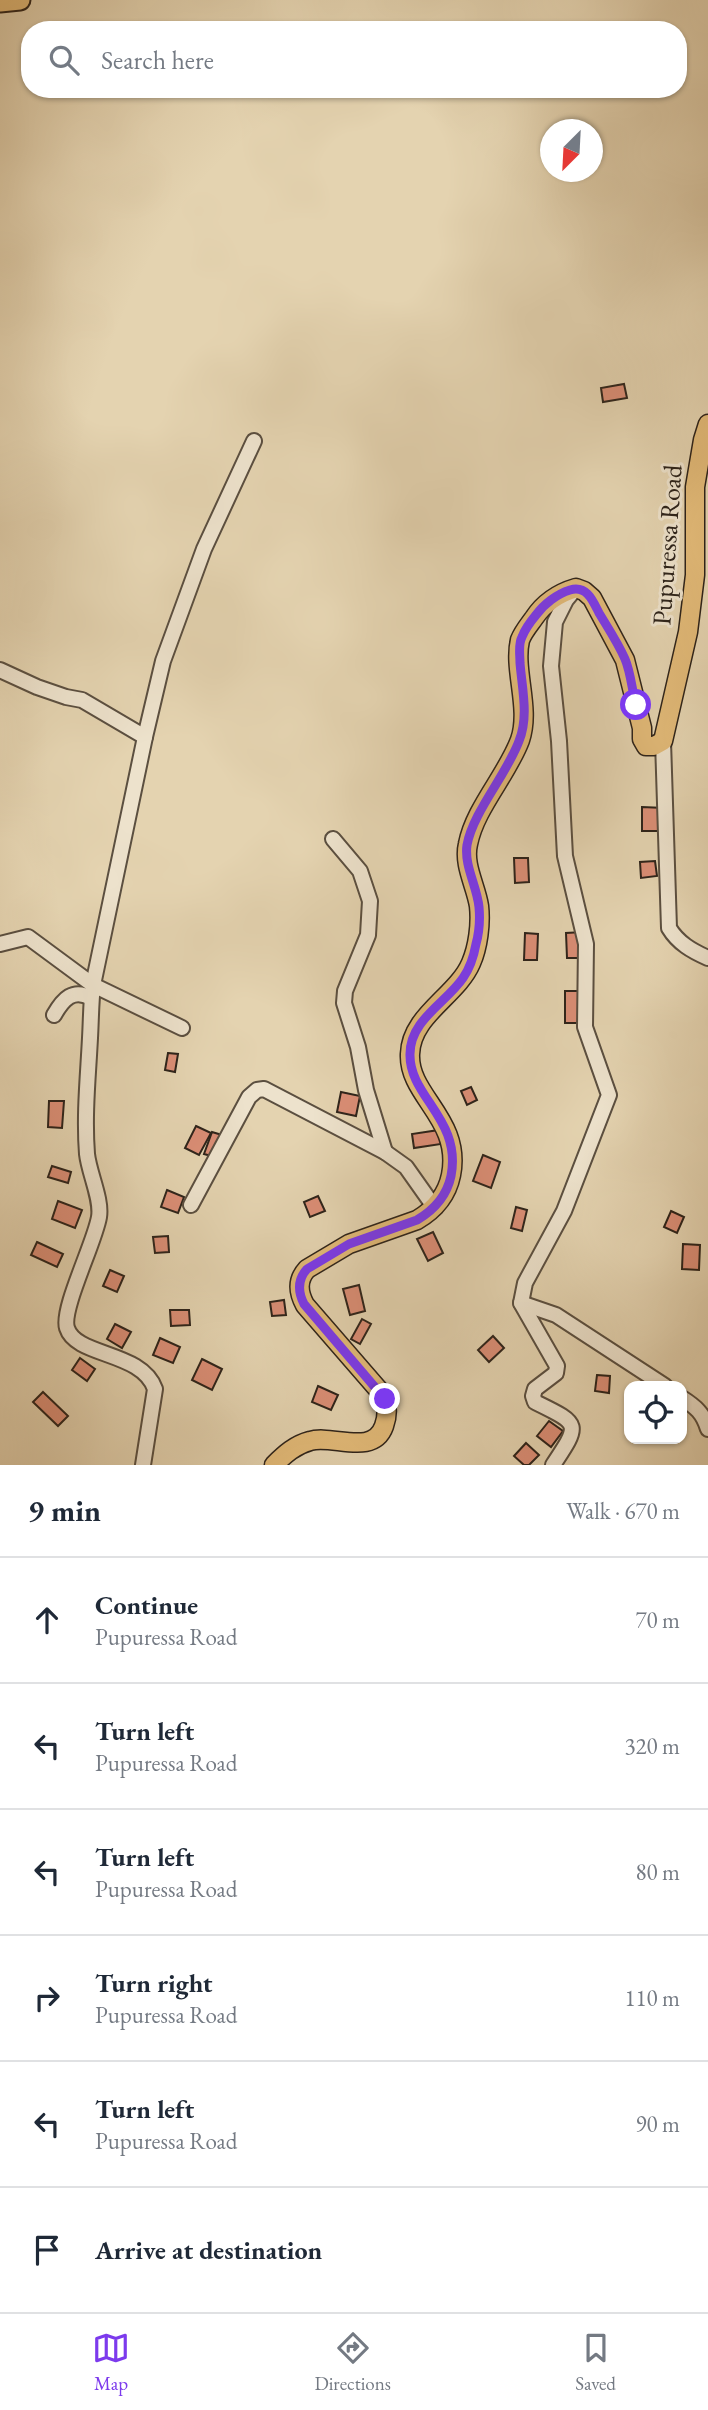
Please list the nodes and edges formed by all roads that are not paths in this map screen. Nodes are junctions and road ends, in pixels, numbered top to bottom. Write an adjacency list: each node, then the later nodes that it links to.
1 (20, 0): 2 (highway)
2 (0, 2)
3 (708, 424): 8 (main road, Pupuressa Road)
4 (254, 441): 7 (street)
5 (576, 588): 8 (main road, Pupuressa Road); 17 (main road); 18 (street)
6 (0, 670): 7 (street)
7 (145, 737): 12 (street)
8 (663, 741): 11 (street)
9 (333, 839): 15 (street)
10 (0, 944): 12 (street)
11 (708, 958)
12 (92, 991): 13 (street); 14 (street); 23 (street)
13 (54, 1015)
14 (183, 1028)
15 (385, 1152): 16 (street); 17 (street)
16 (191, 1205)
17 (435, 1208): 24 (main road)
18 (521, 1303): 19 (street); 25 (street)
19 (656, 1381)
20 (687, 1401): 21 (street)
21 (703, 1410): 22 (street)
22 (708, 1429)
23 (143, 1465)
24 (274, 1465)
25 (553, 1465)

